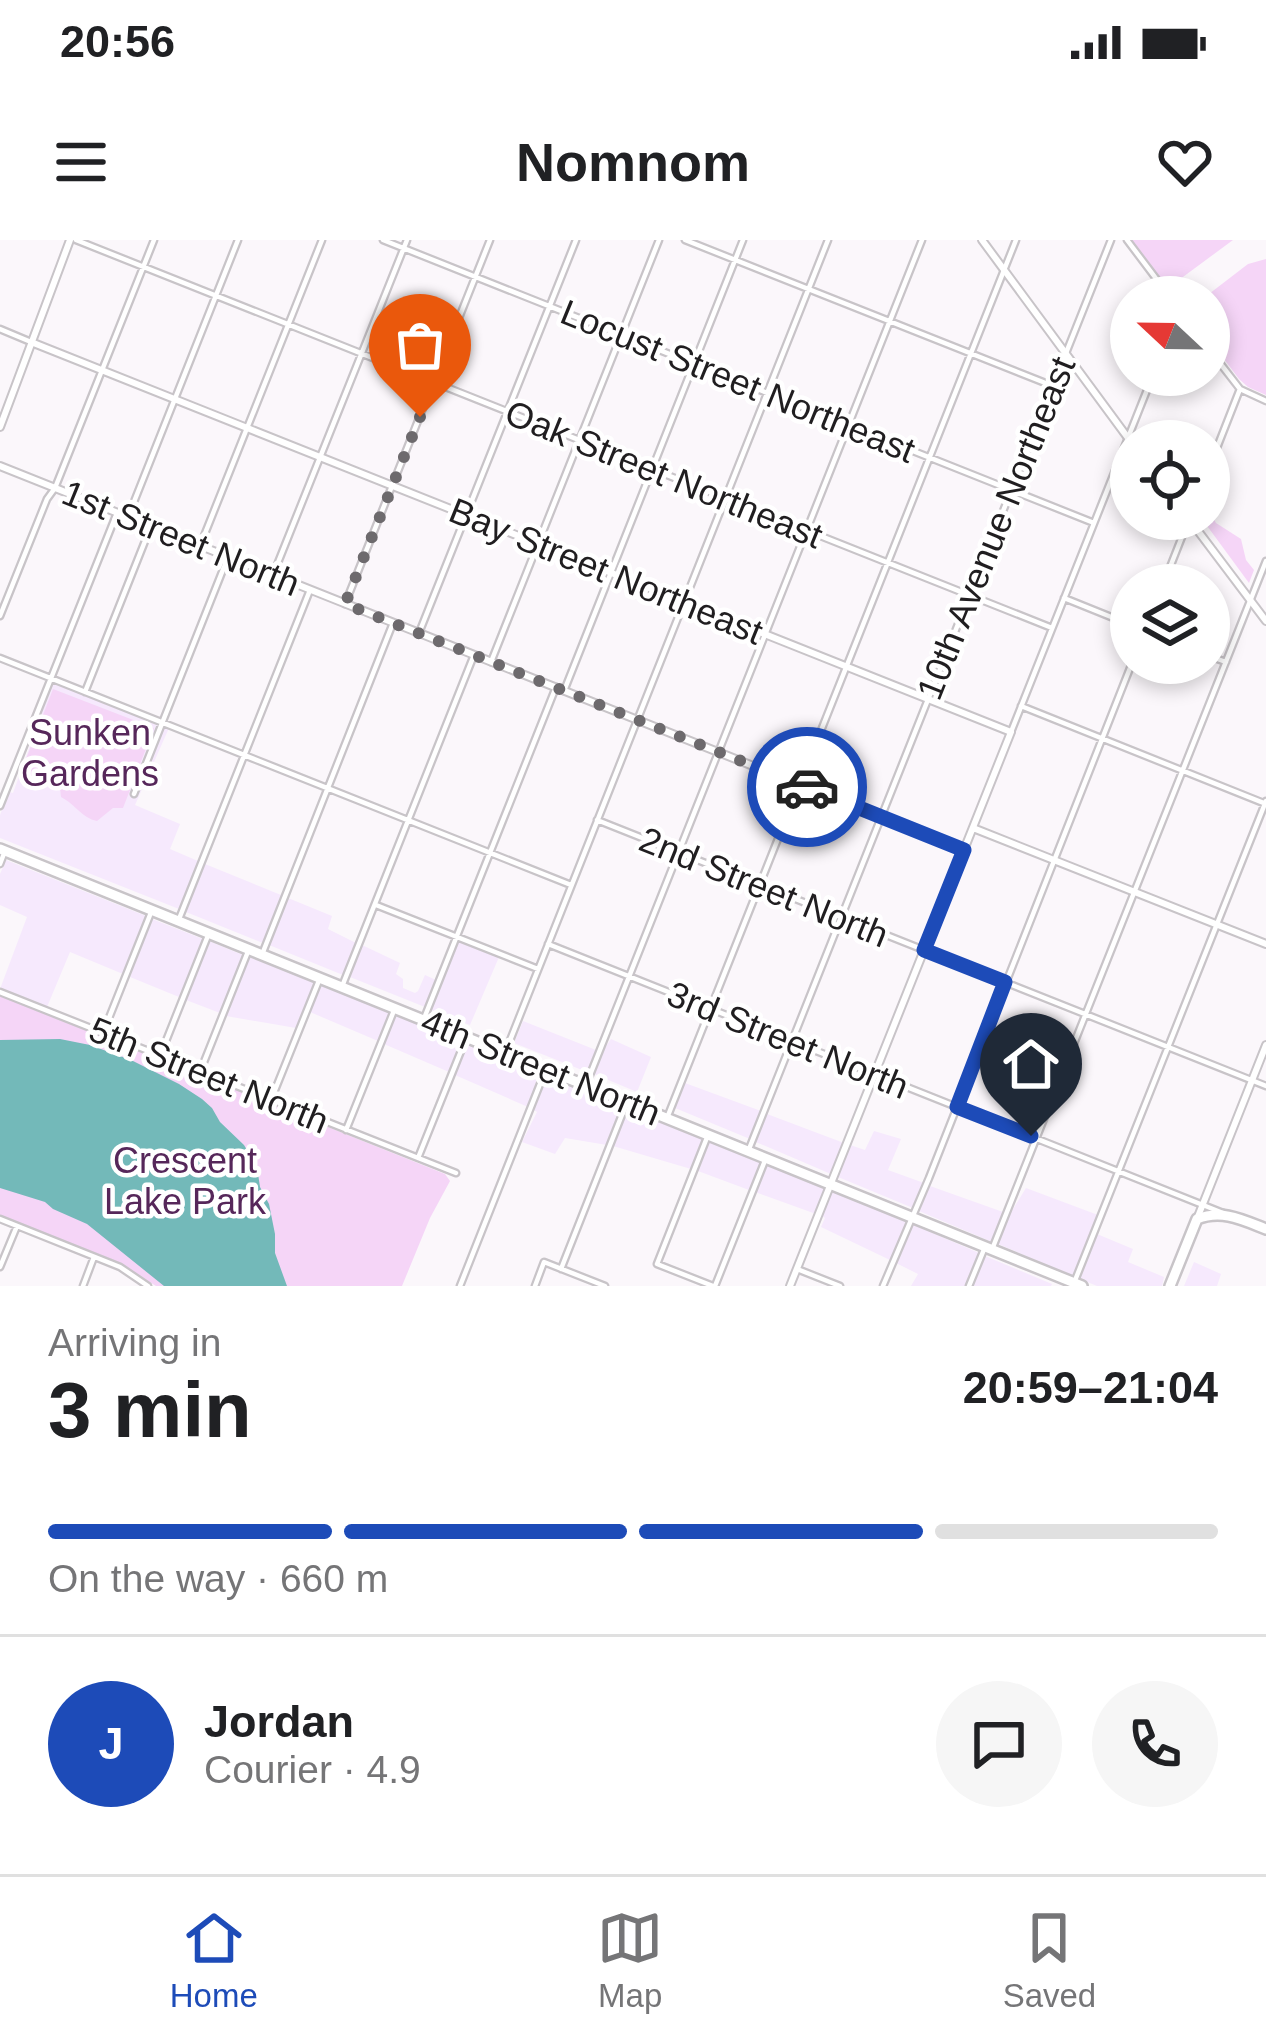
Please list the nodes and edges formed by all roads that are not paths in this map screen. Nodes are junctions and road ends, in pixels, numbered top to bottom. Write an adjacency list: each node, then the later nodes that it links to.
1 (73, 240): 20 (street, Oak Street Northeast); 31 (street)
2 (154, 240): 20 (street)
3 (238, 240): 25 (street)
4 (322, 240): 28 (street)
5 (383, 240): 18 (street, Locust Street Northeast)
6 (407, 240): 18 (street)
7 (490, 240): 23 (street)
8 (575, 240): 26 (street)
9 (659, 240): 30 (street)
10 (685, 240): 19 (street)
11 (743, 240): 19 (street)
12 (828, 240): 24 (street)
13 (922, 240): 27 (street)
14 (982, 240): 21 (street)
15 (1016, 240): 21 (street)
16 (1111, 240): 34 (street, 10th Avenue Northeast)
17 (1127, 240): 22 (street)
18 (404, 248): 23 (street, Locust Street Northeast); 32 (street)
19 (735, 260): 24 (street); 35 (street)
20 (143, 267): 25 (street, Oak Street Northeast); 36 (street)
21 (1004, 270): 33 (street); 34 (street)
22 (1154, 276)
23 (476, 277): 26 (street, Locust Street Northeast); 38 (street)
24 (808, 289): 27 (street); 41 (street)
25 (216, 296): 28 (street, Oak Street Northeast); 42 (street)
26 (549, 306): 30 (street, Locust Street Northeast); 44 (street)
27 (889, 321): 33 (street); 47 (street)
28 (290, 325): 32 (street, Oak Street Northeast); 49 (street)
29 (0, 329): 31 (street, Bay Street Northeast)
30 (621, 335): 35 (street, Locust Street Northeast); 50 (street)
31 (31, 342): 36 (street, Bay Street Northeast); 48 (street)
32 (362, 354): 38 (street, Oak Street Northeast); 51 (street)
33 (970, 354): 39 (street); 52 (street)
34 (1065, 355): 39 (street, 10th Avenue Northeast); 45 (street)
35 (694, 364): 41 (street, Locust Street Northeast); 54 (street)
36 (102, 370): 42 (street, Bay Street Northeast); 57 (street)
37 (1230, 376): 40 (street)
38 (434, 382): 44 (street, Oak Street Northeast); 56 (street)
39 (1053, 386): 58 (street, 10th Avenue Northeast)
40 (1240, 389): 43 (street); 46 (street)
41 (767, 393): 47 (street, Locust Street Northeast); 59 (street)
42 (175, 399): 49 (street, Bay Street Northeast); 62 (street)
43 (1266, 401)
44 (507, 412): 50 (street, Oak Street Northeast); 61 (street)
45 (1114, 420)
46 (1228, 420)
47 (848, 425): 52 (street, Locust Street Northeast); 65 (street)
48 (0, 427)
49 (247, 428): 51 (street, Bay Street Northeast); 68 (street)
50 (579, 440): 54 (street, Oak Street Northeast); 67 (street)
51 (320, 457): 56 (street, Bay Street Northeast); 73 (street)
52 (929, 458): 58 (street, Locust Street Northeast); 71 (street)
53 (0, 466): 57 (street, 1st Street North)
54 (652, 469): 59 (street, Oak Street Northeast); 72 (street)
55 (1110, 485): 63 (street)
56 (392, 486): 61 (street, Bay Street Northeast); 79 (street)
57 (55, 488): 60 (street, 1st Street North); 80 (street)
58 (1012, 490): 63 (street, Locust Street Northeast); 75 (street, 10th Avenue Northeast)
59 (725, 498): 65 (street, Oak Street Northeast); 78 (street)
60 (116, 513): 62 (street, 1st Street North); 92 (street)
61 (466, 515): 67 (street, Bay Street Northeast); 85 (street)
62 (128, 517): 64 (street, 1st Street North)
63 (1094, 523): 76 (street)
64 (151, 526): 68 (street, 1st Street North); 96 (street)
65 (806, 530): 71 (street, Oak Street Northeast); 86 (street)
66 (1205, 540): 77 (street)
67 (538, 544): 72 (street, Bay Street Northeast); 90 (street)
68 (200, 546): 69 (street, 1st Street North)
69 (228, 557): 73 (street, 1st Street North); 100 (street)
70 (1266, 561): 77 (street)
71 (887, 563): 75 (street, Oak Street Northeast); 91 (street)
72 (611, 573): 78 (street, Bay Street Northeast); 95 (street)
73 (274, 575): 74 (street, 1st Street North)
74 (310, 590): 79 (street, 1st Street North); 104 (street)
75 (970, 596): 84 (street, Oak Street Northeast); 97 (street, 10th Avenue Northeast)
76 (1064, 598): 81 (street); 84 (street)
77 (1250, 601): 82 (street); 87 (street)
78 (684, 602): 86 (street, Bay Street Northeast); 99 (street)
79 (345, 604): 83 (street, 1st Street North)
80 (0, 616)
81 (1110, 617)
82 (1266, 621)
83 (393, 623): 85 (street, 1st Street North); 107 (street)
84 (1052, 628): 98 (street)
85 (419, 633): 88 (street, 1st Street North)
86 (765, 634): 91 (street, Bay Street Northeast); 103 (street)
87 (1230, 652)
88 (474, 655): 90 (street, 1st Street North); 112 (street)
89 (0, 658): 92 (street)
90 (491, 662): 95 (street, 1st Street North)
91 (846, 666): 97 (street, Bay Street Northeast); 106 (street)
92 (51, 678): 96 (street); 110 (street)
93 (1124, 684): 102 (street)
94 (1217, 684): 105 (street)
95 (560, 689): 99 (street, 1st Street North); 117 (street)
96 (86, 692): 100 (street)
97 (928, 699): 101 (street, Bay Street Northeast); 111 (street, 10th Avenue Northeast)
98 (1021, 706): 101 (street); 102 (street)
99 (637, 720): 103 (street, 1st Street North); 113 (street)
100 (162, 722): 104 (street); 108 (street)
101 (1011, 732): 114 (street)
102 (1102, 738): 105 (street); 119 (street)
103 (718, 752): 106 (street, 1st Street North); 118 (street)
104 (244, 755): 107 (street); 127 (street)
105 (1183, 770): 109 (street); 123 (street)
106 (800, 784): 111 (street, 1st Street North); 122 (street)
107 (328, 788): 112 (street); 135 (street)
108 (134, 794)
109 (1266, 803): 128 (street)
110 (0, 806)
111 (881, 817): 116 (street, 1st Street North); 126 (street, 10th Avenue Northeast)
112 (409, 820): 117 (street); 124 (street)
113 (597, 820): 118 (street, 2nd Street North); 121 (street)
114 (973, 828): 116 (street); 119 (street)
115 (3, 850): 120 (street); 125 (main road, 4th Street North)
116 (964, 850): 134 (street)
117 (490, 853): 121 (street); 130 (street)
118 (678, 853): 122 (street, 2nd Street North); 137 (street)
119 (1053, 860): 123 (street); 139 (street)
120 (0, 865)
121 (572, 885): 131 (street)
122 (759, 885): 126 (street, 2nd Street North); 143 (street)
123 (1134, 892): 128 (street); 144 (street)
124 (375, 904): 130 (street); 140 (street)
125 (152, 910): 127 (main road, 4th Street North); 146 (street)
126 (842, 918): 134 (street, 2nd Street North); 148 (street, 10th Avenue Northeast)
127 (178, 921): 129 (main road, 4th Street North)
128 (1217, 925): 132 (street); 150 (street)
129 (208, 933): 133 (main road, 4th Street North); 152 (street)
130 (456, 937): 136 (street); 145 (street)
131 (548, 944): 136 (street); 137 (street, 3rd Street North)
132 (1266, 944)
133 (249, 949): 135 (main road, 4th Street North); 154 (street)
134 (924, 950): 139 (street, 2nd Street North); 155 (street)
135 (262, 954): 138 (main road, 4th Street North)
136 (538, 969): 151 (street)
137 (629, 976): 143 (street, 3rd Street North); 157 (street)
138 (320, 978): 140 (main road, 4th Street North); 159 (street)
139 (1005, 982): 144 (street, 2nd Street North); 161 (street)
140 (342, 987): 142 (main road, 4th Street North)
141 (0, 992): 146 (street, 5th Street North)
142 (395, 1008): 145 (main road, 4th Street North); 163 (street)
143 (710, 1009): 148 (street, 3rd Street North); 162 (street)
144 (1086, 1015): 150 (street, 2nd Street North); 165 (street)
145 (423, 1020): 147 (main road, 4th Street North)
146 (104, 1033): 152 (street, 5th Street North)
147 (467, 1037): 151 (main road, 4th Street North); 168 (street)
148 (792, 1042): 155 (street, 3rd Street North); 166 (street, 10th Avenue Northeast)
149 (1266, 1045): 156 (street)
150 (1168, 1047): 156 (street, 2nd Street North); 169 (street)
151 (505, 1052): 153 (main road, 4th Street North)
152 (160, 1056): 154 (street, 5th Street North)
153 (546, 1069): 157 (main road, 4th Street North); 190 (street)
154 (200, 1072): 159 (street, 5th Street North)
155 (874, 1074): 161 (street, 3rd Street North); 171 (street)
156 (1252, 1081): 158 (street, 2nd Street North); 172 (street)
157 (586, 1085): 160 (main road, 4th Street North)
158 (1266, 1086)
159 (271, 1100): 163 (street, 5th Street North)
160 (627, 1102): 162 (main road, 4th Street North); 182 (street)
161 (957, 1107): 165 (street, 3rd Street North); 174 (street)
162 (667, 1118): 164 (main road, 4th Street North)
163 (346, 1130): 168 (street, 5th Street North)
164 (709, 1135): 166 (main road, 4th Street North); 192 (street)
165 (1036, 1138): 169 (street, 3rd Street North); 179 (street)
166 (748, 1151): 167 (main road, 4th Street North)
167 (766, 1158): 171 (main road, 4th Street North); 192 (street)
168 (418, 1159): 170 (street, 5th Street North)
169 (1119, 1171): 172 (street, 3rd Street North); 187 (street)
170 (456, 1173)
171 (831, 1184): 174 (main road, 4th Street North); 183 (street)
172 (1202, 1204): 173 (street, 3rd Street North); 175 (street)
173 (1230, 1215): 175 (main road, 3rd Street North); 178 (main road, 3rd Street North)
174 (912, 1217): 179 (main road, 4th Street North); 195 (street)
175 (1197, 1219): 185 (main road)
176 (0, 1220): 177 (street)
177 (17, 1226): 180 (street); 181 (street)
178 (1266, 1229)
179 (988, 1249): 184 (main road, 4th Street North); 196 (street)
180 (94, 1257): 188 (street); 189 (street)
181 (0, 1267)
182 (561, 1269): 186 (street); 191 (street)
183 (797, 1269): 193 (street); 194 (street)
184 (1057, 1282): 187 (main road, 4th Street North)
185 (1171, 1284)
186 (600, 1285)
187 (1078, 1285)
188 (82, 1286)
189 (148, 1286)
190 (460, 1286)
191 (535, 1286)
192 (714, 1286)
193 (790, 1286)
194 (840, 1286)
195 (883, 1286)
196 (969, 1286)

